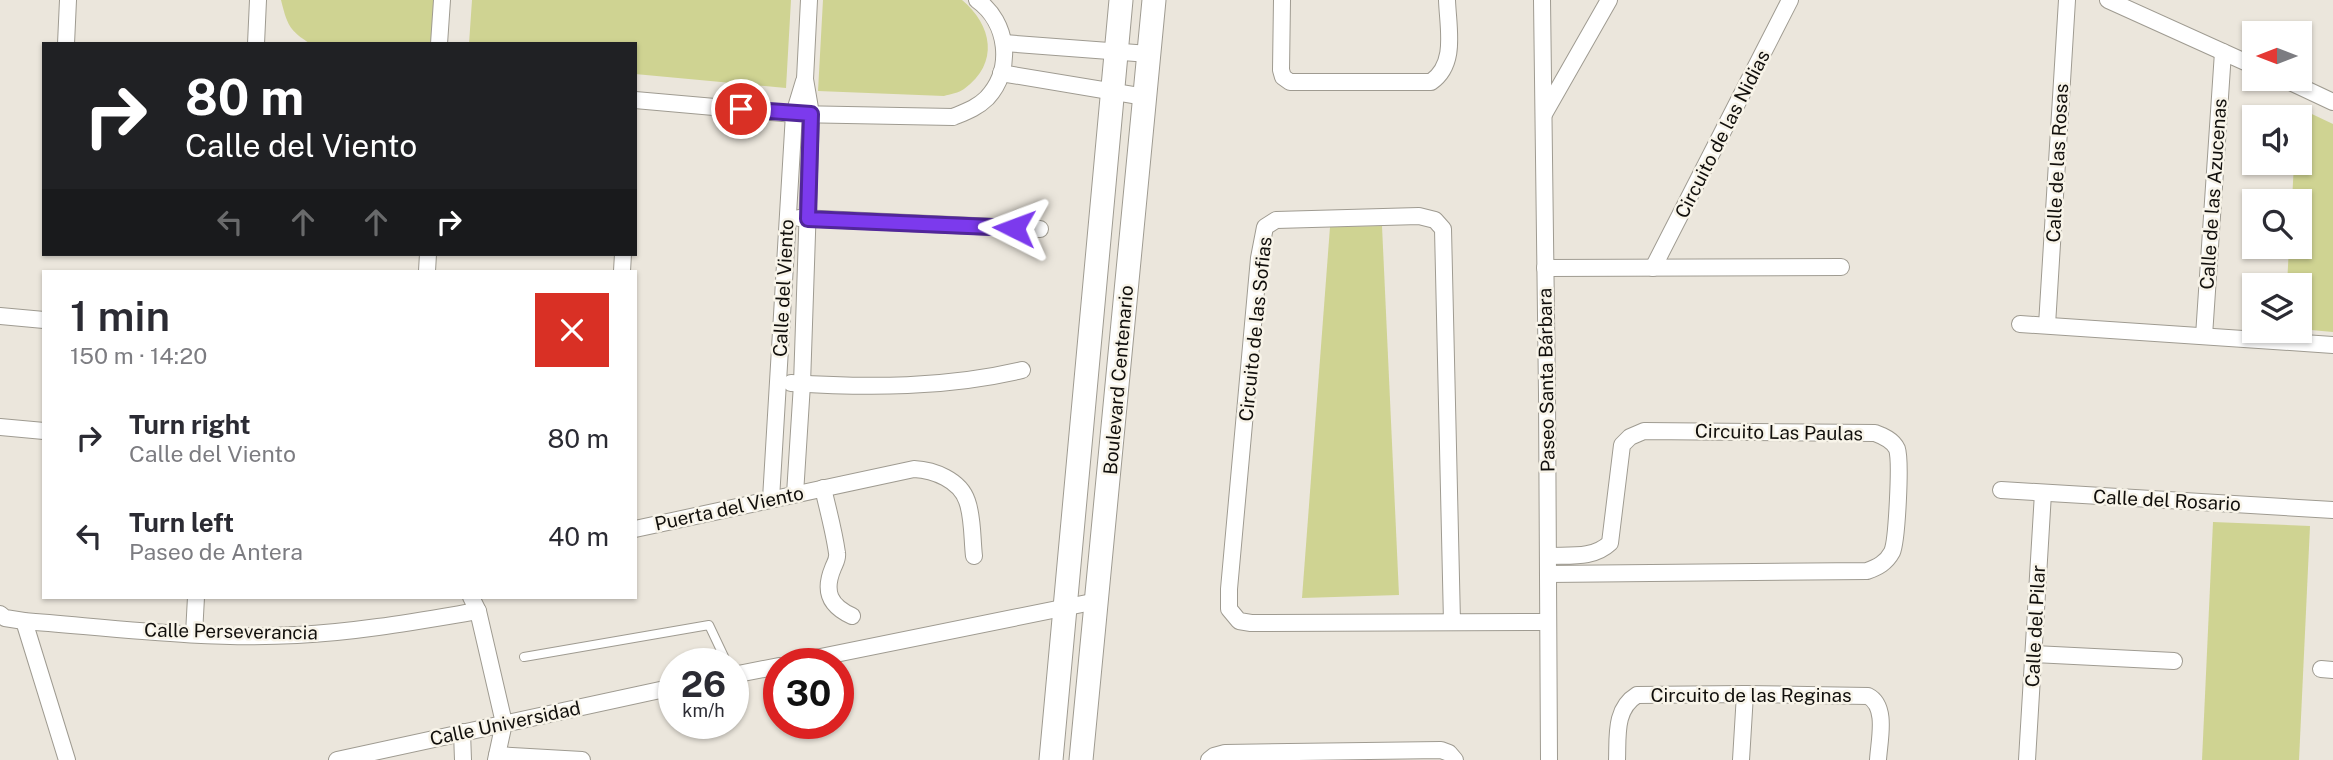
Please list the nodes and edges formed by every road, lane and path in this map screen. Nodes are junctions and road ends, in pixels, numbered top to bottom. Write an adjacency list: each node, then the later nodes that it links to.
1 (68, 0): 15 (street)
2 (258, 0): 16 (street)
3 (442, 0): 17 (street)
4 (808, 0): 24 (street, Calle del Viento)
5 (1121, 0): 19 (main road, Boulevard Centenario)
6 (1154, 0): 21 (main road, Boulevard Centenario)
7 (1282, 0): 8 (street)
8 (1447, 0)
9 (1542, 0): 32 (street, Paseo Santa Bárbara)
10 (1609, 0): 32 (street)
11 (1790, 0): 38 (street, Circuito de las Nidias)
12 (2067, 0): 42 (street, Calle de las Rosas)
13 (2108, 0): 20 (street)
14 (983, 2): 18 (street)
15 (66, 42)
16 (256, 42)
17 (439, 42)
18 (1004, 43): 19 (street); 23 (street)
19 (1117, 51): 21 (street); 26 (main road, Boulevard Centenario)
20 (2222, 52): 22 (street); 43 (street, Calle de las Azucenas)
21 (1149, 54): 27 (main road, Boulevard Centenario)
22 (2242, 61)
23 (1001, 73): 26 (street); 31 (street)
24 (805, 79): 30 (street, Calle del Viento); 31 (street, Calle del Viento)
25 (2310, 91): 29 (street)
26 (1113, 93): 27 (street); 63 (main road, Boulevard Centenario)
27 (1145, 97): 61 (main road, Boulevard Centenario)
28 (637, 100): 30 (street)
29 (2333, 102)
30 (794, 114): 31 (street); 33 (street, Calle del Viento)
31 (811, 114): 34 (street, Calle del Viento)
32 (1543, 116): 37 (street, Paseo Santa Bárbara)
33 (786, 218): 34 (street); 46 (street, Calle del Viento)
34 (808, 219): 35 (street); 47 (street, Calle del Viento)
35 (1040, 229)
36 (1841, 267): 38 (street)
37 (1545, 268): 38 (street); 58 (street, Paseo Santa Bárbara)
38 (1653, 268)
39 (0, 316): 40 (street)
40 (42, 320)
41 (2020, 324): 42 (street)
42 (2047, 326): 43 (street)
43 (2204, 336): 44 (street)
44 (2333, 345)
45 (1022, 370): 47 (street)
46 (778, 382): 47 (street); 54 (street, Calle del Viento)
47 (802, 384): 53 (street, Calle del Viento)
48 (0, 427): 49 (street)
49 (42, 431)
50 (823, 488): 53 (street, Puerta del Viento); 57 (street, Puerta del Viento); 65 (street, Puerta del Viento)
51 (2001, 490): 52 (street, Calle del Rosario)
52 (2043, 493): 55 (street, Calle del Rosario); 72 (street, Calle del Pilar)
53 (795, 494): 54 (street, Puerta del Viento)
54 (771, 499): 56 (street, Puerta del Viento)
55 (2333, 509)
56 (637, 529)
57 (974, 556)
58 (1548, 556): 59 (street, Paseo Santa Bárbara); 59 (street, Circuito Las Paulas)
59 (1548, 574): 68 (street, Paseo Santa Bárbara)
60 (196, 599): 69 (street)
61 (1097, 601): 63 (street); 85 (main road, Boulevard Centenario)
62 (475, 604): 69 (street, Calle Perseverancia); 77 (street)
63 (1065, 607): 71 (street); 84 (main road, Boulevard Centenario)
64 (0, 614): 66 (street, Calle Perseverancia)
65 (852, 616)
66 (24, 621): 69 (street, Calle Perseverancia); 80 (street)
67 (1452, 622): 67 (street, Circuito de las Sofias); 68 (street, Circuito de las Sofias)
68 (1548, 622): 88 (street, Paseo Santa Bárbara)
69 (194, 634)
70 (720, 648): 73 (lane)
71 (854, 650)
72 (2034, 654): 74 (street); 92 (street, Calle del Pilar)
73 (524, 657)
74 (2174, 661)
75 (658, 690): 77 (street, Calle Universidad)
76 (1745, 694): 89 (street, Circuito de las Reginas); 90 (street); 91 (street, Circuito de las Reginas)
77 (504, 723): 78 (street, Calle Universidad); 79 (street)
78 (462, 732): 81 (street, Calle Universidad); 82 (street)
79 (497, 757): 83 (street)
80 (67, 760)
81 (337, 760)
82 (463, 760)
83 (582, 760)
84 (1051, 760)
85 (1082, 760)
86 (1209, 760): 87 (street)
87 (1455, 760)
88 (1549, 760)
89 (1616, 760)
90 (1741, 760)
91 (1878, 760)
92 (2027, 760)

